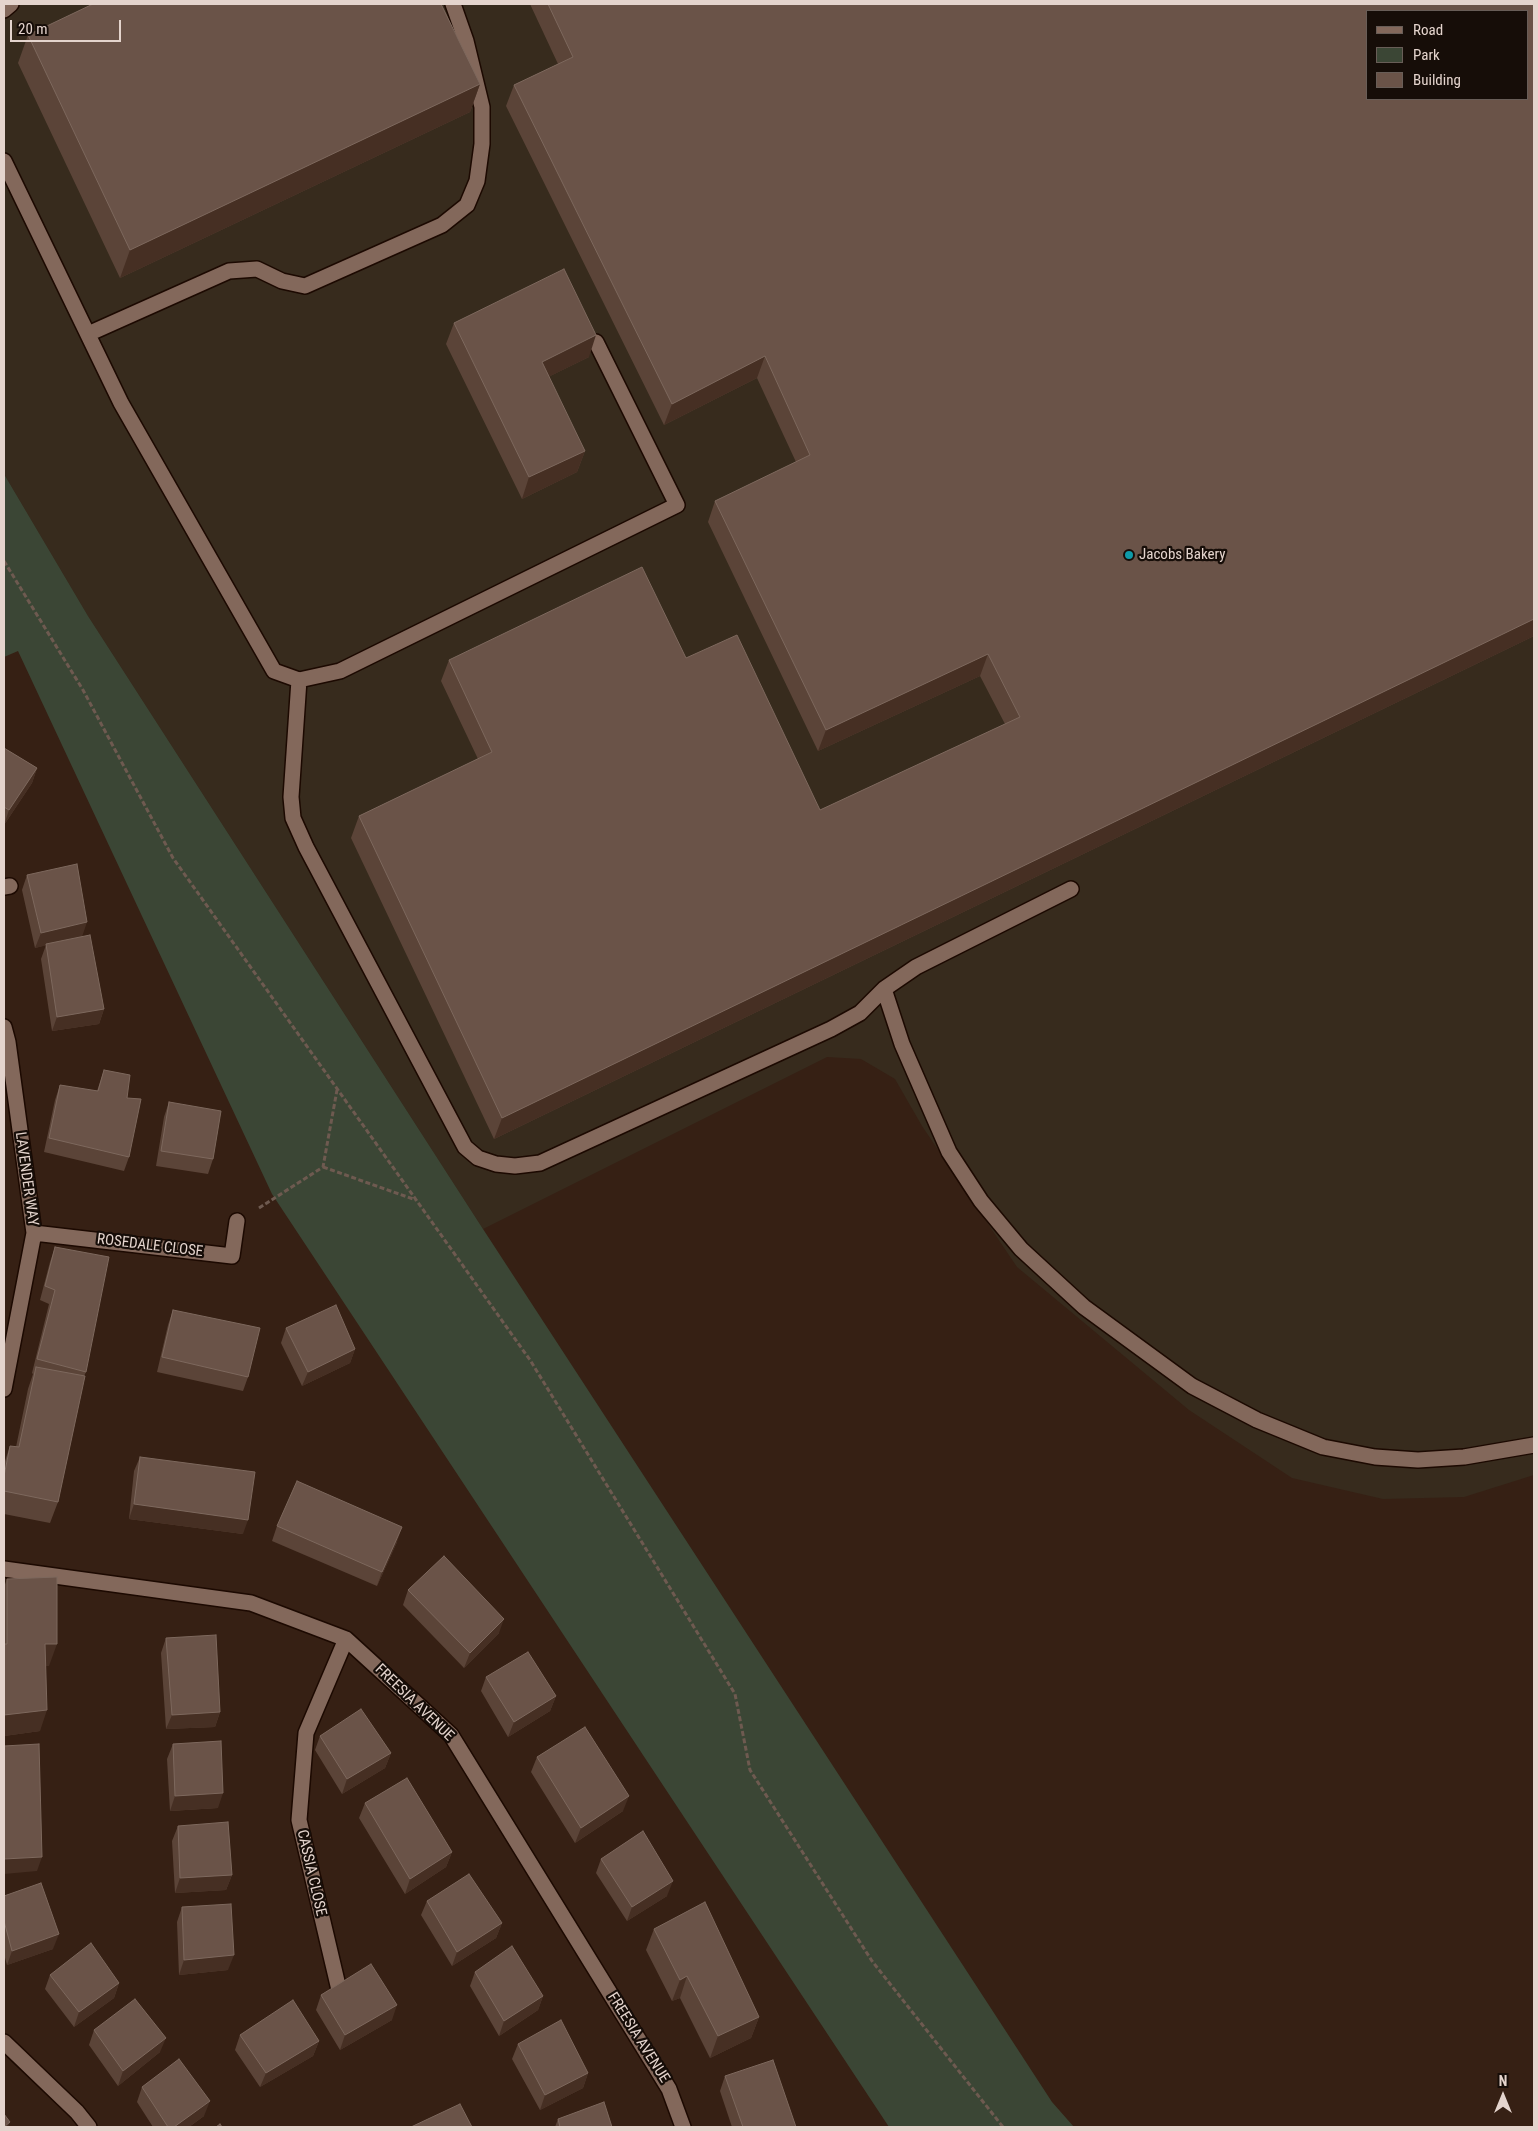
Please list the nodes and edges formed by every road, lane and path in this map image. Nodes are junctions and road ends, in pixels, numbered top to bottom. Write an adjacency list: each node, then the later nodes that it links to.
1 (11, 4): 3 (street)
2 (453, 4): 5 (street)
3 (4, 10)
4 (4, 162): 5 (street)
5 (88, 334): 8 (street)
6 (596, 342): 8 (street)
7 (4, 561): 12 (path)
8 (299, 680): 10 (street)
9 (1071, 889): 10 (street)
10 (884, 989): 18 (street)
11 (4, 1027): 16 (street, LAVENDER WAY)
12 (337, 1089): 13 (path); 14 (path)
13 (323, 1166): 14 (path); 15 (path)
14 (416, 1200): 25 (path)
15 (238, 1221): 16 (street, ROSEDALE CLOSE)
16 (34, 1233): 17 (street, LAVENDER WAY)
17 (4, 1389)
18 (1534, 1445)
19 (4, 1569): 20 (street, FREESIA AVENUE)
20 (346, 1639): 21 (street, CASSIA CLOSE); 24 (street, FREESIA AVENUE)
21 (340, 1994)
22 (4, 2042): 23 (street)
23 (89, 2127)
24 (683, 2127)
25 (1002, 2127)

